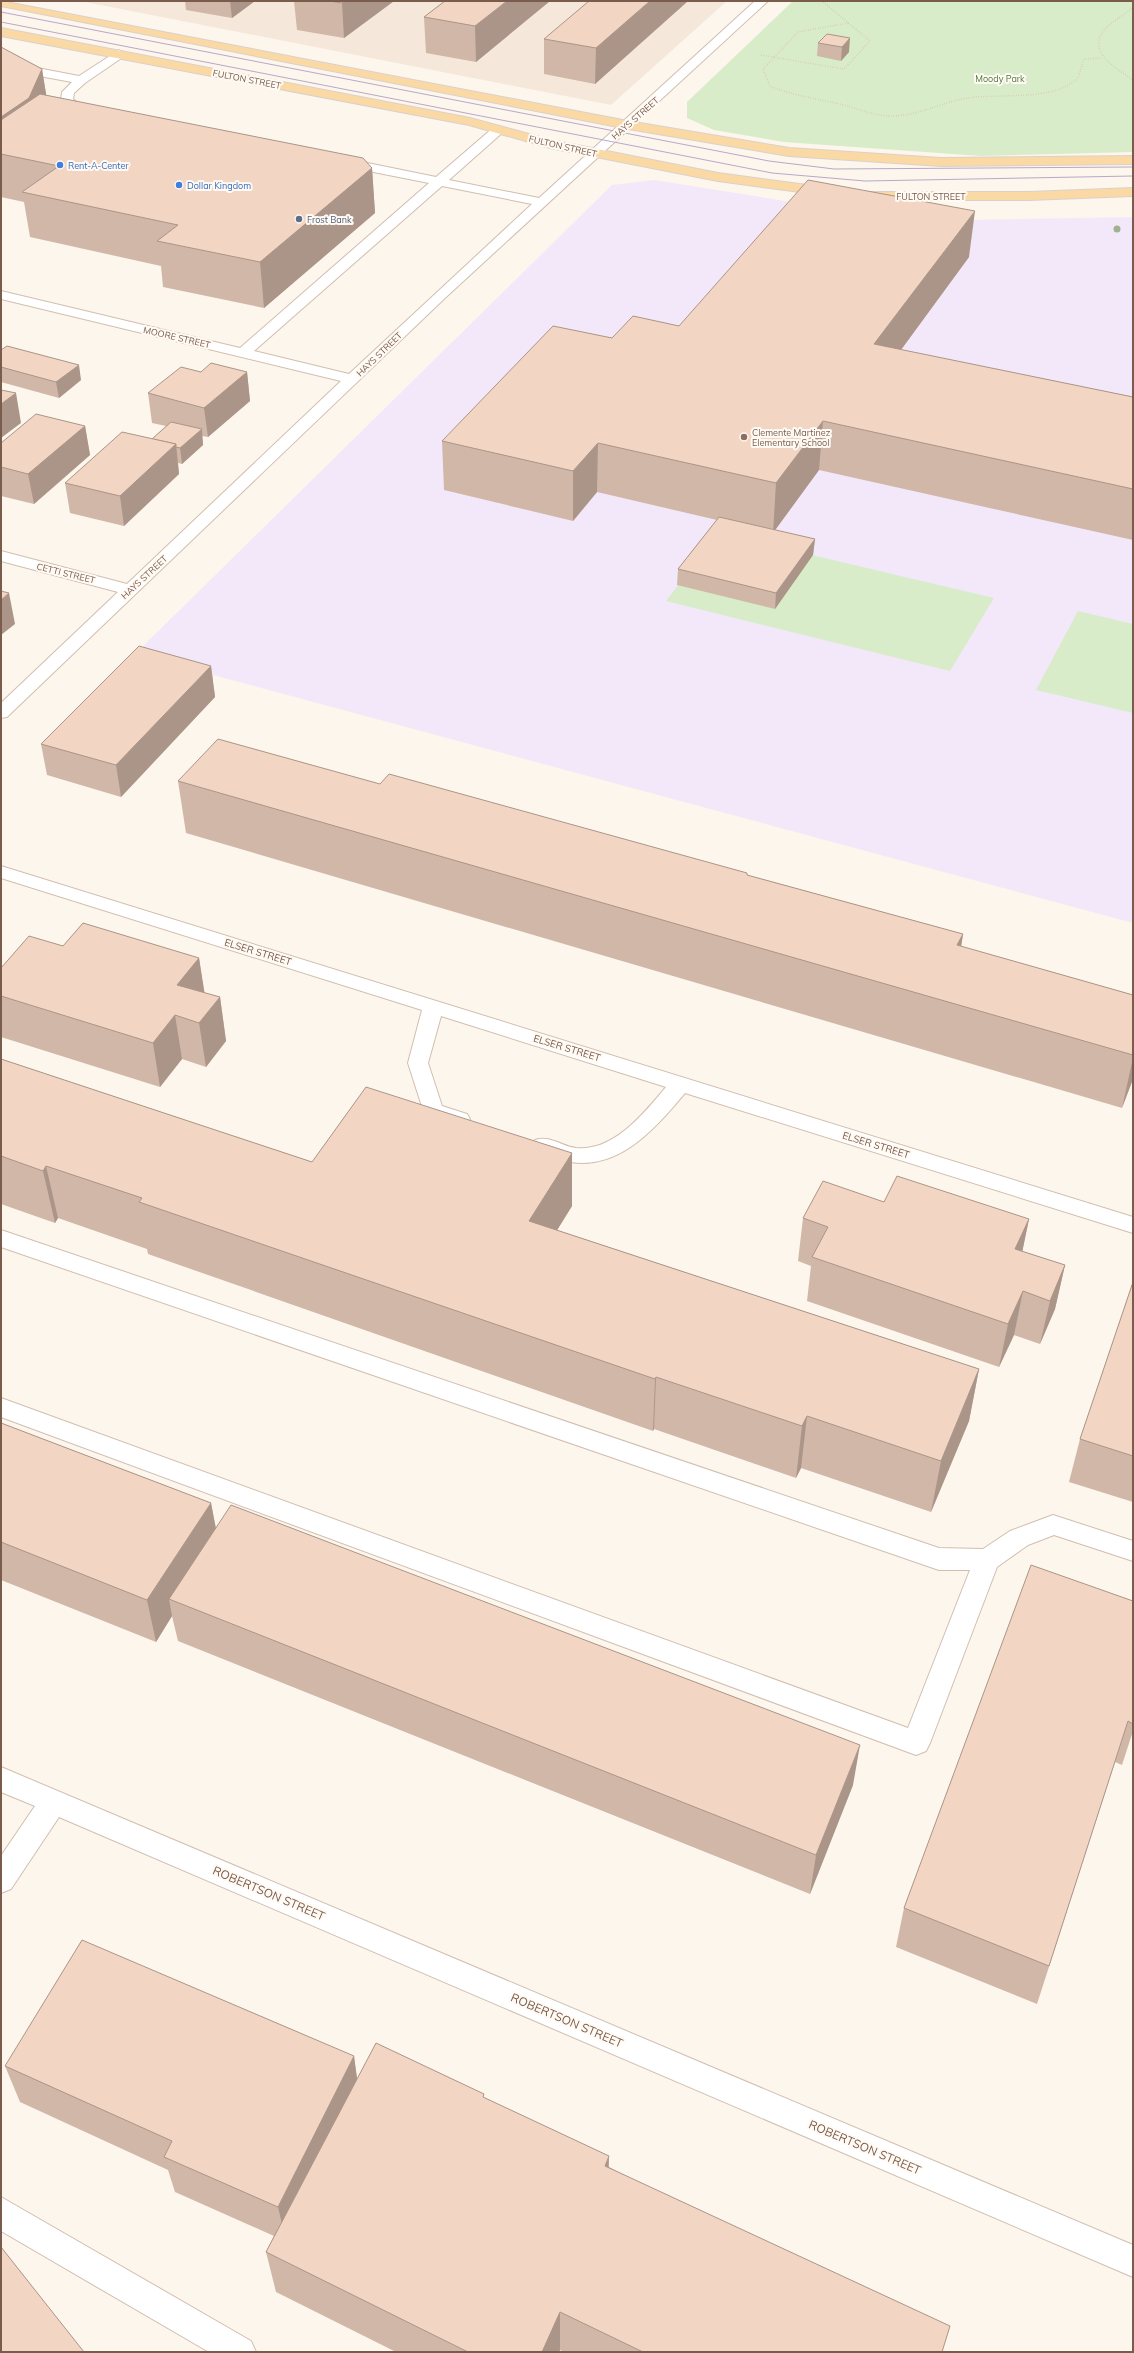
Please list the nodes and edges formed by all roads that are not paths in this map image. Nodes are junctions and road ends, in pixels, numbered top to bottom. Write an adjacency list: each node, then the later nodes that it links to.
1 (762, 1): 8 (street, HAYS STREET)
2 (1, 3): 8 (main road)
3 (1, 32): 4 (main road, FULTON STREET)
4 (119, 54): 6 (street); 9 (main road, FULTON STREET)
5 (1, 64): 6 (street)
6 (81, 80): 7 (street)
7 (108, 114)
8 (628, 125): 10 (street, HAYS STREET); 12 (main road)
9 (498, 130): 10 (main road, FULTON STREET); 13 (street)
10 (595, 153): 15 (main road, FULTON STREET); 17 (street, HAYS STREET)
11 (333, 160): 13 (street)
12 (1133, 160)
13 (438, 181): 17 (street); 19 (street)
14 (1133, 192): 16 (main road, FULTON STREET)
15 (842, 193)
16 (857, 195)
17 (541, 202): 20 (street, HAYS STREET)
18 (1, 295): 19 (street, MOORE STREET)
19 (243, 353): 20 (street, MOORE STREET)
20 (353, 379): 22 (street, HAYS STREET)
21 (1, 556): 22 (street, CETTI STREET)
22 (130, 590): 23 (street, HAYS STREET)
23 (1, 713)
24 (1, 872): 25 (street, ELSER STREET)
25 (433, 1007): 26 (street, ELSER STREET); 27 (street)
26 (681, 1084): 28 (street); 29 (street, ELSER STREET)
27 (478, 1125)
28 (522, 1138)
29 (1133, 1225)
30 (1, 1238): 33 (street)
31 (1, 1407): 33 (street)
32 (1133, 1552): 33 (street)
33 (987, 1560)
34 (1, 1780): 35 (street, ROBERTSON STREET)
35 (54, 1801): 36 (street); 38 (street, ROBERTSON STREET)
36 (1, 1880)
37 (1, 2213): 39 (street)
38 (1133, 2261)
39 (240, 2352)

